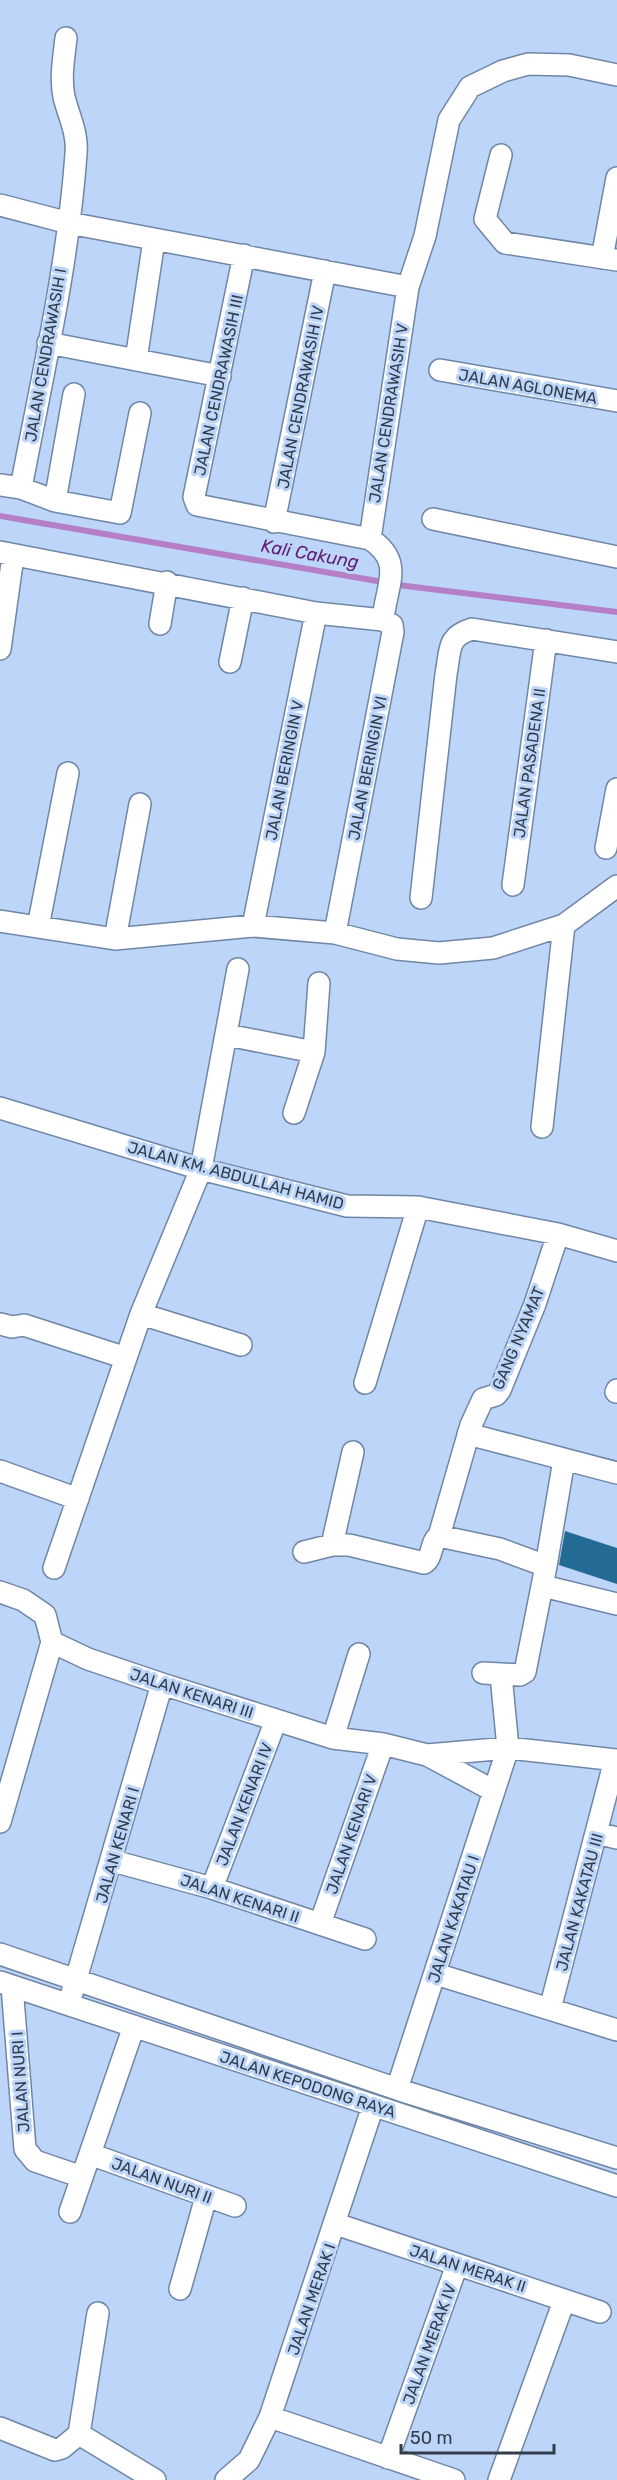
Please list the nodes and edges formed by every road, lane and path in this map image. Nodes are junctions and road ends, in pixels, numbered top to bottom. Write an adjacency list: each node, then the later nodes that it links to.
1 (66, 38): 6 (street, JALAN CENDRAWASIH I)
2 (617, 75): 11 (street, JALAN CENDRAWASIH V)
3 (501, 155): 9 (street)
4 (617, 178): 9 (street)
5 (0, 205): 6 (street)
6 (69, 223): 7 (street); 12 (street, JALAN CENDRAWASIH I)
7 (154, 240): 8 (street); 13 (street)
8 (243, 255): 10 (street); 15 (street, JALAN CENDRAWASIH III)
9 (609, 259)
10 (325, 271): 11 (street); 23 (street, JALAN CENDRAWASIH IV)
11 (408, 287): 24 (street, JALAN CENDRAWASIH V)
12 (48, 343): 13 (street); 20 (street, JALAN CENDRAWASIH I)
13 (136, 360): 15 (street)
14 (440, 370): 17 (street, JALAN AGLONEMA)
15 (220, 376): 23 (street, JALAN CENDRAWASIH III)
16 (74, 394): 21 (street)
17 (617, 401)
18 (140, 413): 21 (street)
19 (0, 485): 20 (street)
20 (21, 488): 21 (street)
21 (51, 499)
22 (433, 519): 26 (street)
23 (274, 522): 24 (street)
24 (370, 539): 30 (street)
25 (7, 554): 27 (street); 33 (street)
26 (617, 557)
27 (167, 582): 28 (street); 31 (street)
28 (243, 598): 29 (street); 35 (street)
29 (316, 613): 30 (street); 45 (street, JALAN BERINGIN V)
30 (383, 614): 47 (street, JALAN BERINGIN VI)
31 (160, 624)
32 (546, 640): 34 (street); 40 (street, JALAN PASADENA II); 42 (street)
33 (0, 649)
34 (617, 652)
35 (230, 662)
36 (68, 773): 46 (street)
37 (617, 789): 39 (street)
38 (140, 804): 48 (street)
39 (606, 848)
40 (513, 885)
41 (617, 886): 44 (street)
42 (422, 898)
43 (0, 921): 46 (street)
44 (564, 925): 47 (street); 55 (street)
45 (253, 926): 47 (street); 48 (street)
46 (38, 927): 48 (street)
47 (335, 933)
48 (115, 939)
49 (238, 969): 51 (street)
50 (319, 982): 52 (street)
51 (227, 1035): 52 (street); 56 (street)
52 (314, 1052): 54 (street)
53 (0, 1108): 56 (street, JALAN KM. ABDULLAH HAMID)
54 (294, 1113)
55 (542, 1127)
56 (201, 1169): 57 (street, JALAN KM. ABDULLAH HAMID); 60 (street)
57 (418, 1207): 58 (street, JALAN KM. ABDULLAH HAMID); 64 (street)
58 (558, 1234): 59 (street, JALAN KM. ABDULLAH HAMID); 65 (street, GANG NYAMAT)
59 (617, 1251)
60 (141, 1314): 62 (street); 63 (street)
61 (0, 1324): 63 (street)
62 (241, 1345)
63 (126, 1358): 70 (street)
64 (365, 1383)
65 (468, 1434): 67 (street); 71 (street, GANG NYAMAT)
66 (353, 1452): 72 (street)
67 (564, 1460): 69 (street); 75 (street)
68 (0, 1472): 70 (street)
69 (617, 1473)
70 (78, 1499): 74 (street)
71 (439, 1536): 72 (street, GANG NYAMAT); 75 (street)
72 (332, 1545): 73 (street)
73 (304, 1552)
74 (54, 1568)
75 (544, 1576): 77 (street); 85 (street)
76 (0, 1592): 78 (street)
77 (617, 1604)
78 (52, 1642): 80 (street, JALAN KENARI III); 84 (street)
79 (359, 1654): 82 (street)
80 (162, 1684): 81 (street, JALAN KENARI III); 91 (street, JALAN KENARI I)
81 (276, 1720): 82 (street, JALAN KENARI III); 92 (street, JALAN KENARI IV)
82 (333, 1738): 83 (street, JALAN KENARI III)
83 (383, 1744): 86 (street, JALAN KENARI III); 93 (street, JALAN KENARI V)
84 (10, 1748): 89 (street)
85 (508, 1748): 86 (street, JALAN KENARI III); 87 (street, JALAN KENARI III); 88 (street, JALAN KAKATAU I)
86 (427, 1755): 88 (street, JALAN KENARI III)
87 (616, 1760): 90 (street, JALAN KAKATAU III)
88 (494, 1791): 96 (street, JALAN KAKATAU I)
89 (0, 1822)
90 (607, 1836): 100 (street, JALAN KAKATAU III)
91 (113, 1861): 92 (street, JALAN KENARI II); 97 (street, JALAN KENARI I)
92 (212, 1888): 93 (street, JALAN KENARI II)
93 (320, 1924): 94 (street, JALAN KENARI II)
94 (365, 1939)
95 (0, 1954): 97 (street, JALAN KEPODONG RAYA)
96 (436, 1974): 100 (street); 104 (street, JALAN KAKATAU I)
97 (76, 1980): 99 (street, JALAN KENARI I); 103 (street, JALAN KEPODONG RAYA)
98 (6, 1984): 99 (street, JALAN KEPODONG RAYA); 109 (street, JALAN NURI I)
99 (69, 2005): 101 (street, JALAN KEPODONG RAYA)
100 (550, 2009): 102 (street)
101 (134, 2026): 105 (street, JALAN KEPODONG RAYA); 107 (street)
102 (617, 2030)
103 (364, 2078): 104 (street, JALAN KEPODONG RAYA); 105 (street, JALAN MERAK I)
104 (403, 2091): 106 (street, JALAN KAKATAU I); 108 (street, JALAN KEPODONG RAYA)
105 (365, 2103): 106 (street, JALAN KEPODONG RAYA); 114 (street, JALAN MERAK I)
106 (402, 2115): 110 (street, JALAN KEPODONG RAYA)
107 (90, 2154): 109 (street); 111 (street, JALAN NURI II)
108 (617, 2158)
109 (82, 2177): 113 (street)
110 (617, 2186)
111 (206, 2197): 112 (street, JALAN NURI II); 116 (street)
112 (234, 2206)
113 (70, 2212)
114 (336, 2224): 115 (street, JALAN MERAK II); 120 (street, JALAN MERAK I)
115 (457, 2265): 117 (street, JALAN MERAK II); 123 (street, JALAN MERAK IV)
116 (180, 2289)
117 (564, 2301): 118 (street, JALAN MERAK II); 127 (street)
118 (600, 2312)
119 (98, 2313): 122 (street)
120 (270, 2417): 123 (street); 125 (street, JALAN MERAK I)
121 (0, 2428): 122 (street)
122 (79, 2434): 124 (street)
123 (388, 2458): 126 (street)
124 (155, 2480)
125 (226, 2480)
126 (454, 2480)
127 (499, 2480)

